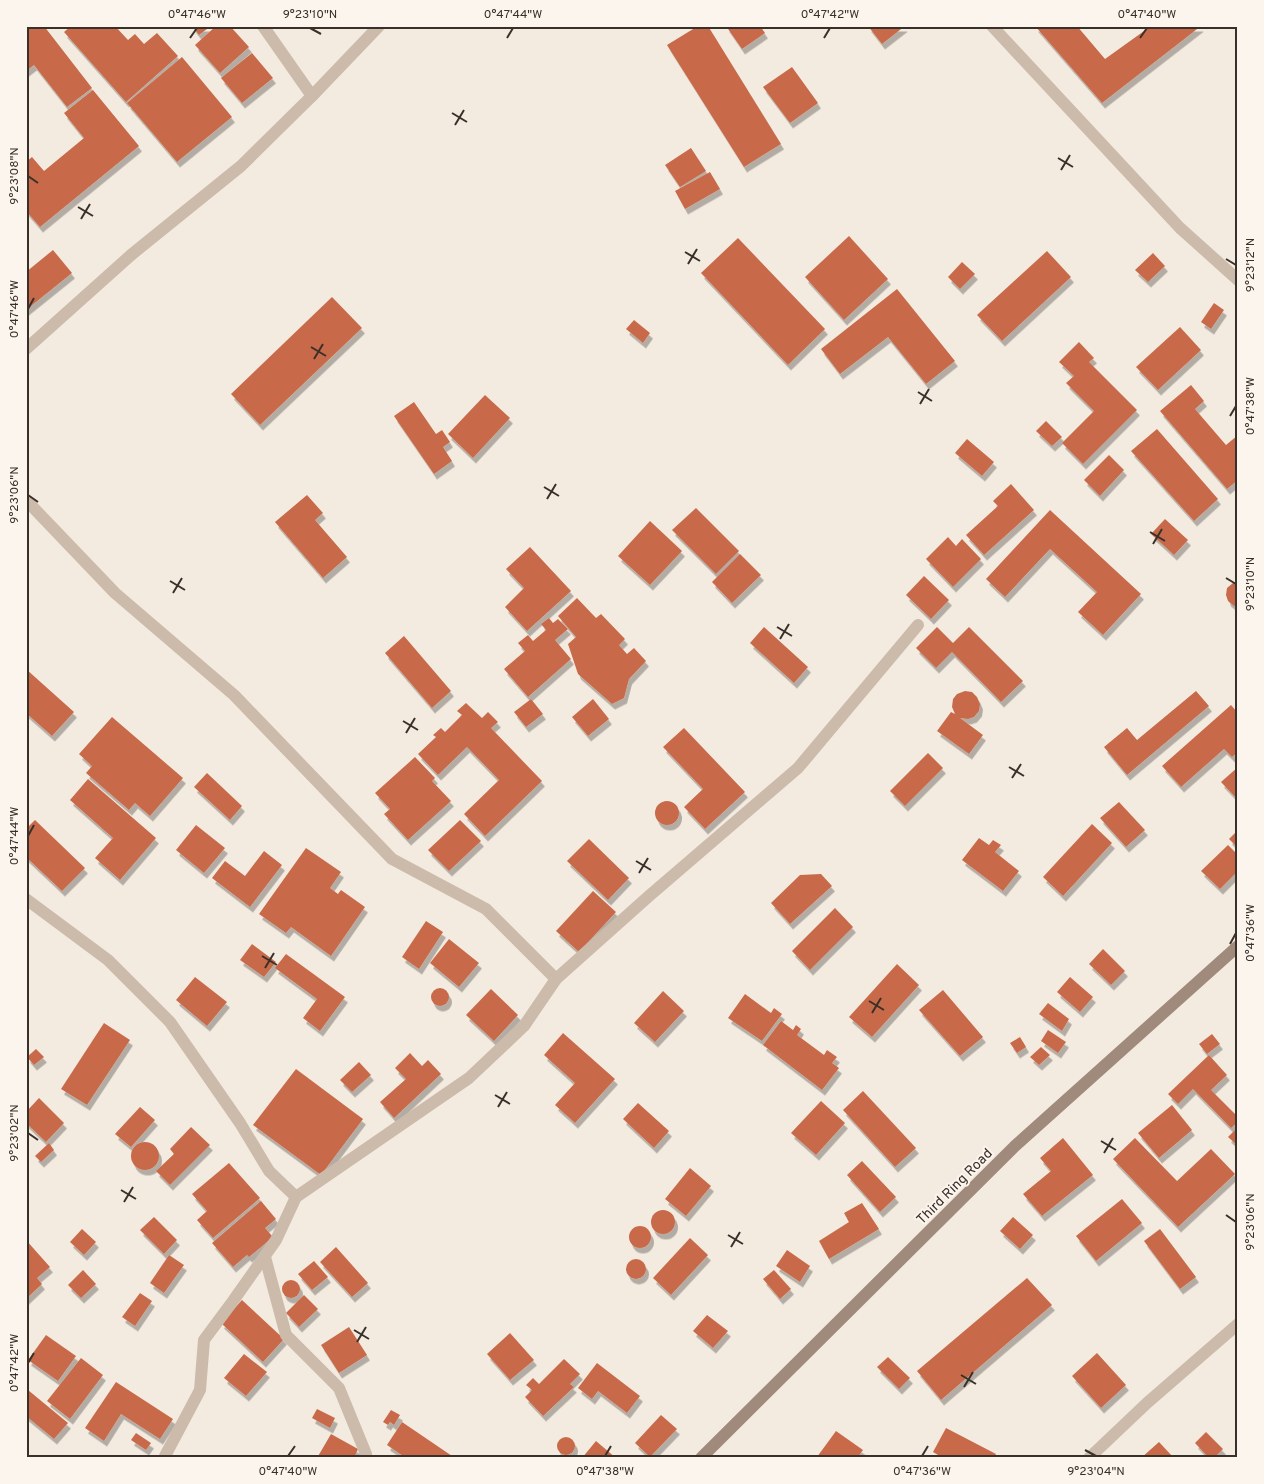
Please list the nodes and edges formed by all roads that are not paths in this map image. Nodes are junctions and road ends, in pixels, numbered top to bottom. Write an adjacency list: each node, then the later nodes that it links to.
1 (263, 26): 4 (street)
2 (379, 26): 4 (street)
3 (992, 26): 5 (street)
4 (312, 96): 6 (street)
5 (1238, 280)
6 (26, 349)
7 (26, 500): 11 (street)
8 (918, 625): 11 (street)
9 (26, 899): 12 (street)
10 (1238, 946): 17 (street, Third Ring Road)
11 (556, 979): 12 (street)
12 (296, 1197): 13 (street)
13 (265, 1257): 15 (street); 16 (street)
14 (1238, 1324): 18 (street)
15 (166, 1458)
16 (366, 1458)
17 (701, 1458)
18 (1089, 1458)

